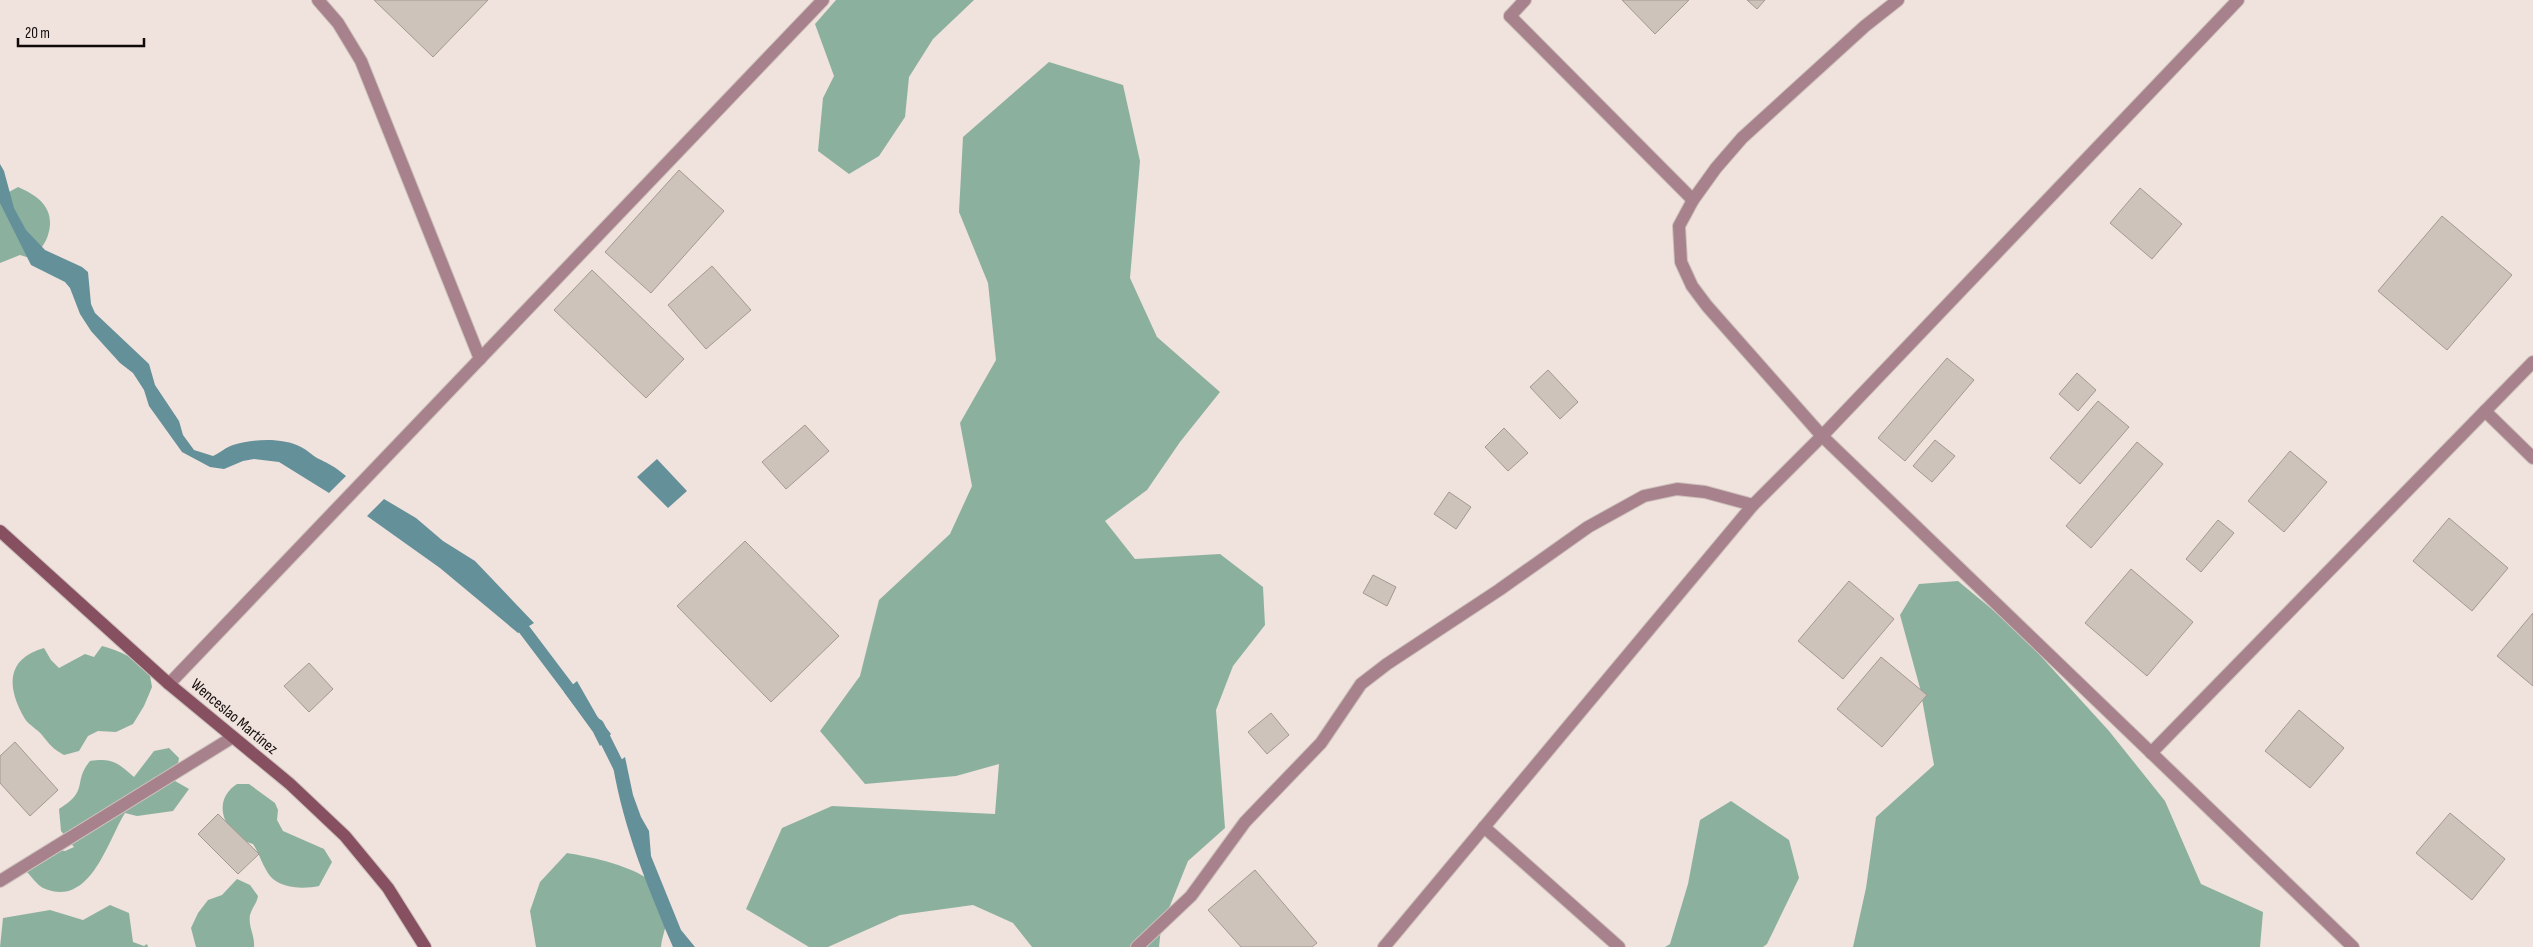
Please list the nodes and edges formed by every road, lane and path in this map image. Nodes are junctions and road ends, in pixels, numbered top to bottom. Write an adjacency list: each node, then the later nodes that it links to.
1 (318, 0): 7 (street)
2 (823, 0): 7 (street)
3 (1525, 0): 6 (street)
4 (1898, 0): 6 (street)
5 (2238, 0): 10 (street)
6 (1693, 200): 10 (street)
7 (480, 359): 14 (street)
8 (2533, 362): 9 (street)
9 (2484, 411): 11 (street); 16 (street)
10 (1822, 436): 12 (street); 16 (street)
11 (2533, 458)
12 (1753, 504): 17 (street); 20 (street)
13 (0, 532): 14 (main road, Wenceslao Martínez)
14 (169, 684): 15 (main road, Wenceslao Martínez)
15 (233, 737): 18 (street); 19 (main road, Wenceslao Martínez)
16 (2151, 753): 23 (street)
17 (1484, 827): 21 (street); 22 (street)
18 (0, 881)
19 (425, 947)
20 (1138, 947)
21 (1384, 947)
22 (1619, 947)
23 (2353, 947)

